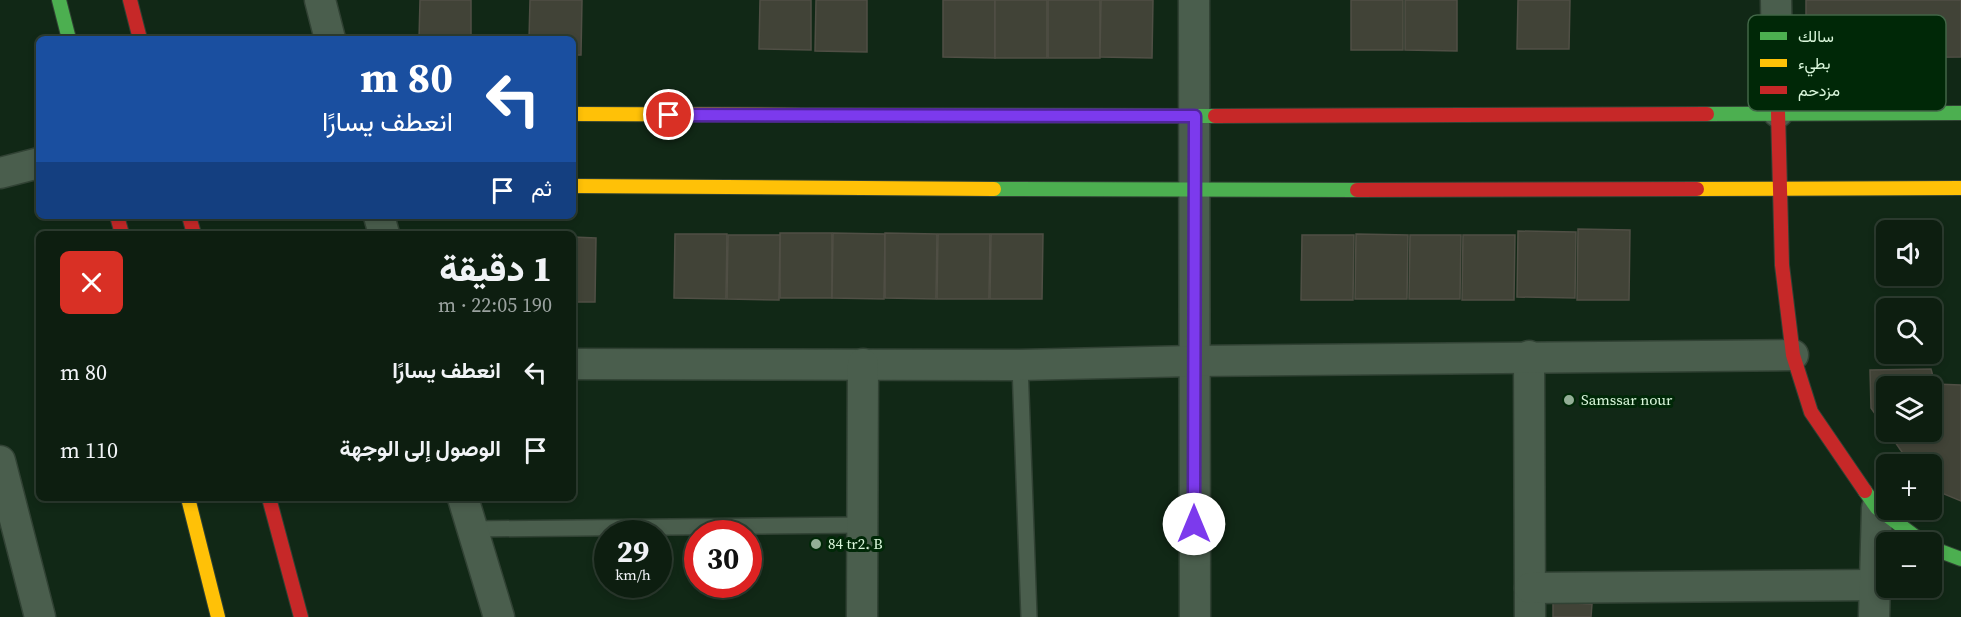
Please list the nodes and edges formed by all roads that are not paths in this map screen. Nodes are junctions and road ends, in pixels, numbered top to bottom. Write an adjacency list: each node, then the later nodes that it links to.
1 (59, 0): 7 (street)
2 (130, 0): 8 (street)
3 (320, 0): 9 (street)
4 (1194, 0): 13 (street)
5 (1776, 0): 6 (street)
6 (1776, 15)
7 (68, 36)
8 (139, 36)
9 (329, 36)
10 (1778, 112): 11 (street); 13 (street); 17 (street)
11 (1961, 113)
12 (576, 114): 13 (street)
13 (1195, 116): 19 (street)
14 (36, 164): 15 (street)
15 (0, 173)
16 (576, 186): 19 (street)
17 (1779, 187): 18 (street); 19 (street); 20 (street)
18 (1961, 188)
19 (1194, 190): 22 (street)
20 (1793, 355): 21 (street); 30 (street)
21 (1529, 356): 22 (street); 39 (street)
22 (1193, 361): 25 (street); 46 (street)
23 (576, 364): 24 (street)
24 (863, 364): 25 (street); 33 (street)
25 (1020, 365): 45 (lane)
26 (0, 461): 40 (street)
27 (189, 501): 41 (street)
28 (270, 501): 42 (street)
29 (464, 501): 34 (street)
30 (1876, 507)
31 (1877, 520): 38 (street)
32 (1893, 520): 35 (street)
33 (862, 525): 34 (lane); 44 (street)
34 (472, 528): 43 (street)
35 (1909, 532)
36 (1942, 552): 37 (street)
37 (1961, 559)
38 (1875, 585): 39 (street); 47 (street)
39 (1530, 603)
40 (40, 617)
41 (218, 617)
42 (301, 617)
43 (498, 617)
44 (862, 617)
45 (1029, 617)
46 (1195, 617)
47 (1874, 617)

